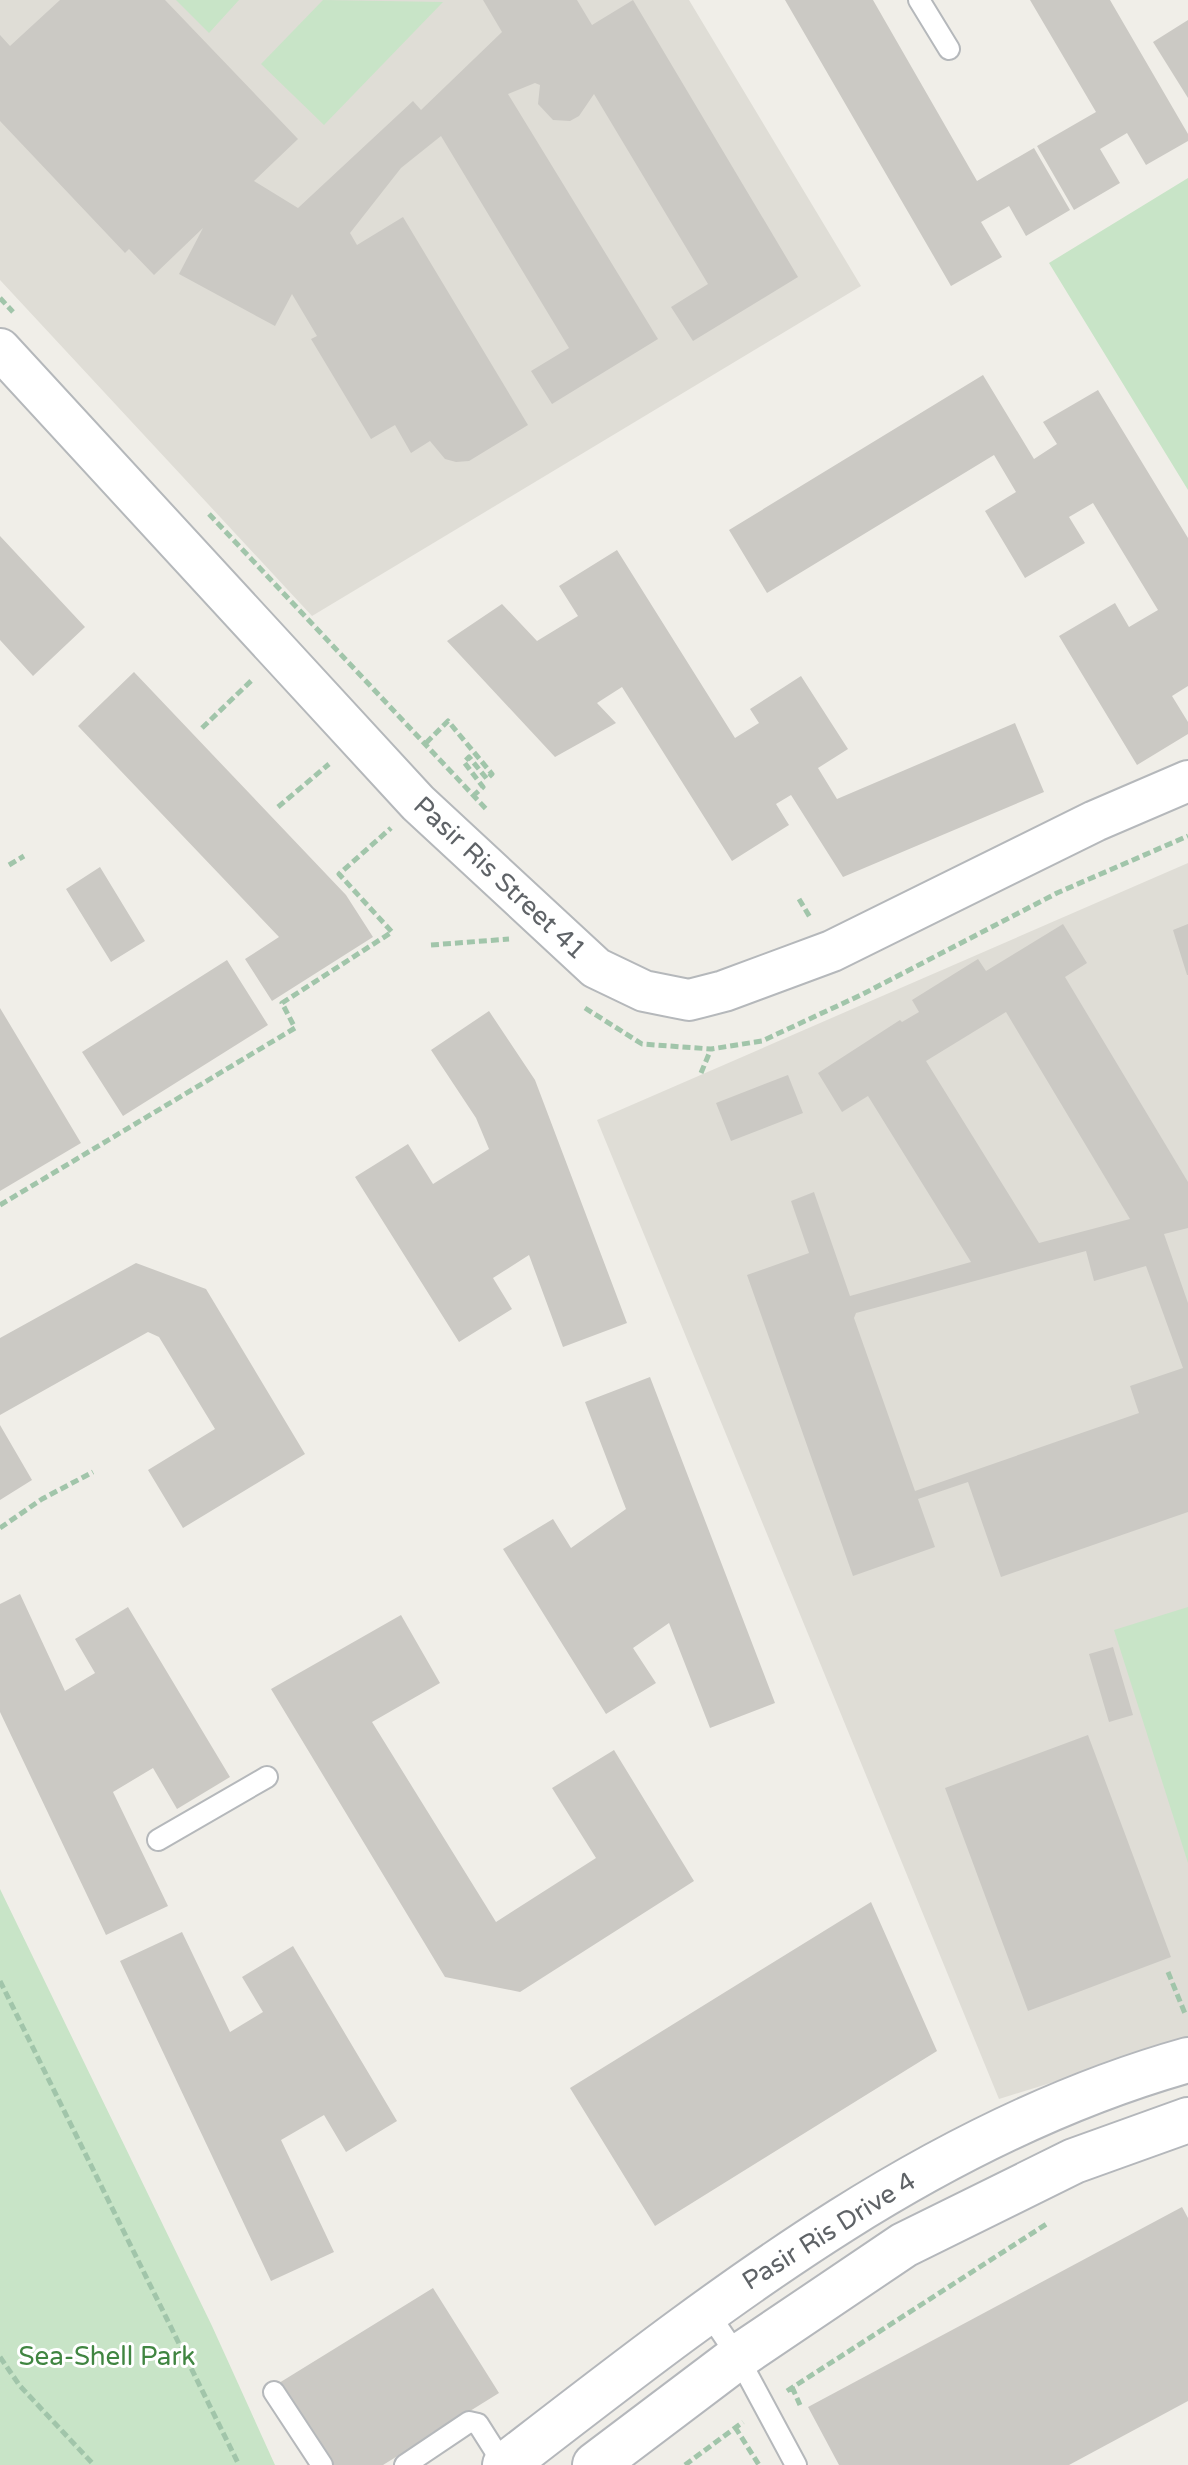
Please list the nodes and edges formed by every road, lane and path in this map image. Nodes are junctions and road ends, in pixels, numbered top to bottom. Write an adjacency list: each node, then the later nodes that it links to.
1 (919, 0): 2 (lane)
2 (949, 49)
3 (0, 298): 4 (path)
4 (8, 332): 12 (street, Pasir Ris Street 41)
5 (198, 503): 8 (path)
6 (254, 679): 7 (path)
7 (202, 728)
8 (425, 744): 11 (path); 11 (path)
9 (331, 762): 13 (path)
10 (1188, 781): 12 (street, Pasir Ris Street 41)
11 (474, 795): 14 (path)
12 (418, 803): 23 (path)
13 (278, 807)
14 (495, 818)
15 (1188, 836): 20 (path)
16 (24, 856): 17 (path)
17 (9, 865)
18 (510, 939): 19 (path)
19 (431, 945)
20 (863, 994)
21 (711, 1049): 22 (path)
22 (701, 1073)
23 (0, 1205)
24 (93, 1472): 25 (path)
25 (0, 1528)
26 (267, 1777): 27 (lane)
27 (158, 1840)
28 (1168, 1972): 30 (path)
29 (0, 1981): 43 (path)
30 (1186, 2016)
31 (1188, 2060): 34 (street, Pasir Ris Drive 4)
32 (1188, 2120): 36 (street, Pasir Ris Drive 4)
33 (1051, 2220): 37 (path)
34 (707, 2311): 36 (lane); 46 (street, Pasir Ris Drive 4)
35 (0, 2357): 42 (path)
36 (738, 2357): 40 (lane); 47 (street, Pasir Ris Drive 4)
37 (792, 2387): 39 (path); 40 (path)
38 (274, 2392): 44 (lane)
39 (797, 2398)
40 (765, 2405): 41 (path); 50 (lane)
41 (735, 2427): 48 (path); 49 (path)
42 (94, 2465)
43 (239, 2465)
44 (322, 2465)
45 (405, 2465): 46 (lane)
46 (505, 2465)
47 (595, 2465)
48 (685, 2465)
49 (759, 2465)
50 (796, 2465)

